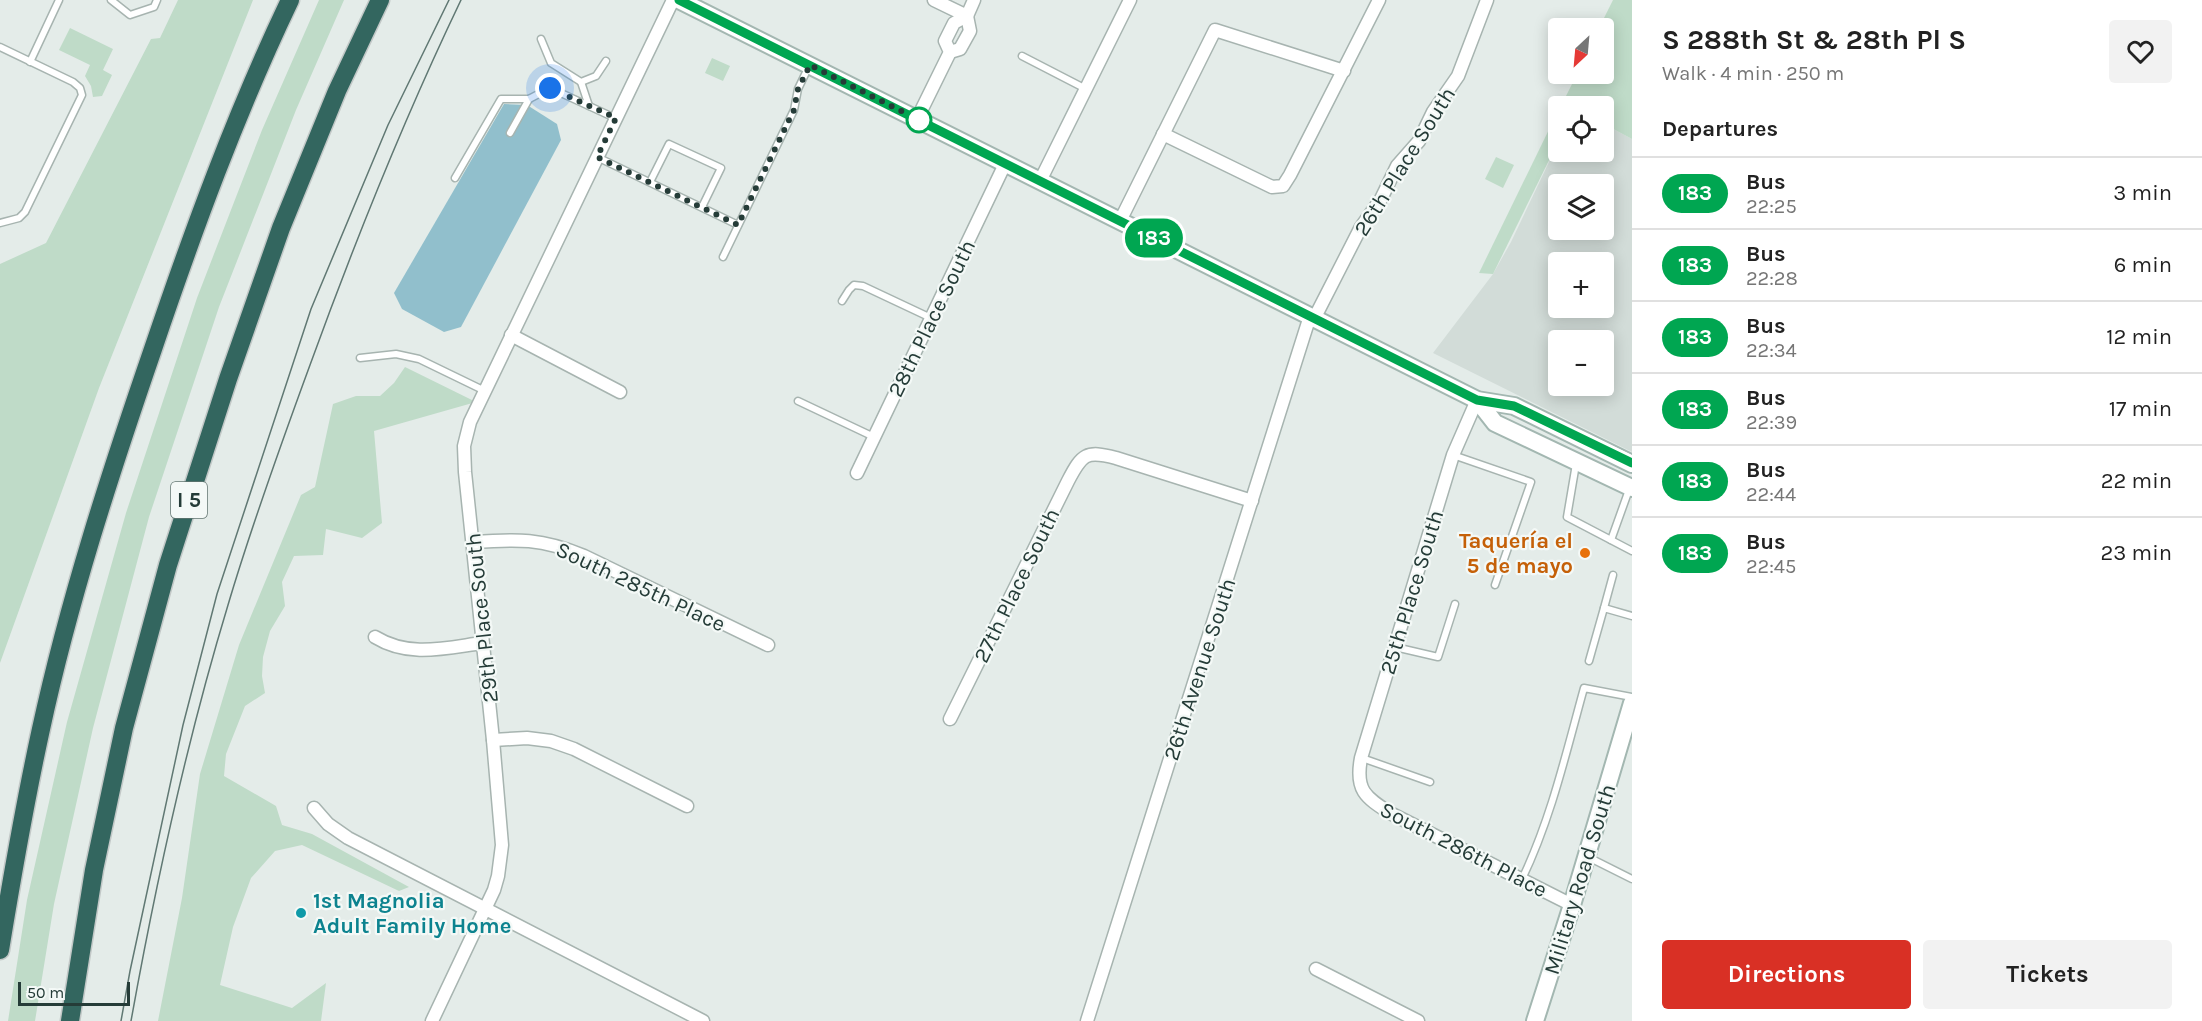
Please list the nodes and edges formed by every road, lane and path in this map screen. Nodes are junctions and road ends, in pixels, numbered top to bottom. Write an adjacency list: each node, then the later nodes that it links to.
1 (59, 0): 18 (lane)
2 (111, 0): 3 (lane)
3 (157, 0)
4 (290, 0): 82 (highway)
5 (380, 0): 85 (highway, I 5)
6 (673, 0): 25 (street, 29th Place South)
7 (679, 0): 19 (main road)
8 (934, 0): 13 (street)
9 (974, 0): 13 (street)
10 (1130, 0): 22 (street)
11 (1379, 0): 20 (street)
12 (1487, 0): 40 (street, 26th Place South)
13 (967, 16): 26 (street)
14 (542, 39): 21 (lane)
15 (0, 47): 18 (lane)
16 (1022, 56): 22 (lane)
17 (606, 61): 21 (lane)
18 (30, 62): 36 (lane)
19 (810, 65): 26 (main road); 37 (lane)
20 (1344, 71): 28 (street); 28 (street)
21 (581, 82): 24 (lane)
22 (1086, 89): 32 (street)
23 (529, 99): 24 (lane); 27 (lane); 31 (lane)
24 (589, 106): 25 (lane)
25 (616, 118): 29 (street, 29th Place South)
26 (917, 119): 30 (main road)
27 (510, 133)
28 (1163, 134): 35 (street)
29 (597, 157): 33 (lane); 42 (street, 29th Place South)
30 (1005, 164): 32 (main road); 41 (street, 28th Place South)
31 (455, 178)
32 (1040, 181): 35 (main road)
33 (650, 182): 34 (lane); 34 (lane)
34 (702, 207): 37 (lane)
35 (1120, 221): 40 (main road)
36 (0, 223)
37 (738, 225): 38 (lane)
38 (723, 257)
39 (842, 302): 41 (lane)
40 (1312, 317): 46 (main road); 54 (street, 26th Avenue South)
41 (931, 318): 48 (street, 28th Place South)
42 (511, 336): 44 (street, 29th Place South); 45 (street)
43 (360, 358): 44 (lane)
44 (485, 391): 56 (street, 29th Place South)
45 (620, 392)
46 (1477, 400): 49 (street, 25th Place South); 50 (main road); 51 (main road)
47 (798, 401): 48 (lane)
48 (874, 437): 52 (street, 28th Place South)
49 (1453, 455): 59 (lane); 66 (street, 25th Place South)
50 (1576, 461): 53 (main road); 55 (lane)
51 (1632, 464)
52 (856, 473)
53 (1631, 488): 55 (lane)
54 (1252, 501): 70 (street, 27th Place South); 88 (street, 26th Avenue South)
55 (1611, 540): 57 (lane)
56 (473, 542): 64 (street, 29th Place South); 65 (street, South 285th Place)
57 (1632, 551)
58 (1613, 575): 61 (lane)
59 (1495, 585)
60 (1455, 604): 66 (lane)
61 (1604, 608): 62 (lane); 67 (lane)
62 (1632, 616)
63 (375, 637): 64 (street)
64 (482, 643): 71 (street, 29th Place South)
65 (768, 645)
66 (1395, 646): 72 (street, 25th Place South)
67 (1589, 661)
68 (1632, 697): 78 (lane)
69 (1632, 703): 77 (main road, Military Road South)
70 (950, 719)
71 (494, 740): 75 (street); 81 (street, 29th Place South)
72 (1361, 758): 73 (lane); 74 (street, 25th Place South)
73 (1430, 782)
74 (1360, 788): 78 (street, South 286th Place)
75 (687, 806)
76 (314, 808): 81 (street)
77 (1587, 856): 79 (lane); 80 (main road, Military Road South)
78 (1522, 879): 80 (street, South 286th Place)
79 (1632, 879)
80 (1572, 905): 90 (main road, Military Road South)
81 (486, 908): 84 (street); 86 (street, 29th Place South)
82 (0, 950)
83 (1316, 969): 89 (street)
84 (677, 1015): 87 (street)
85 (70, 1021)
86 (432, 1021)
87 (702, 1021)
88 (1087, 1021)
89 (1418, 1021)
90 (1535, 1021)

